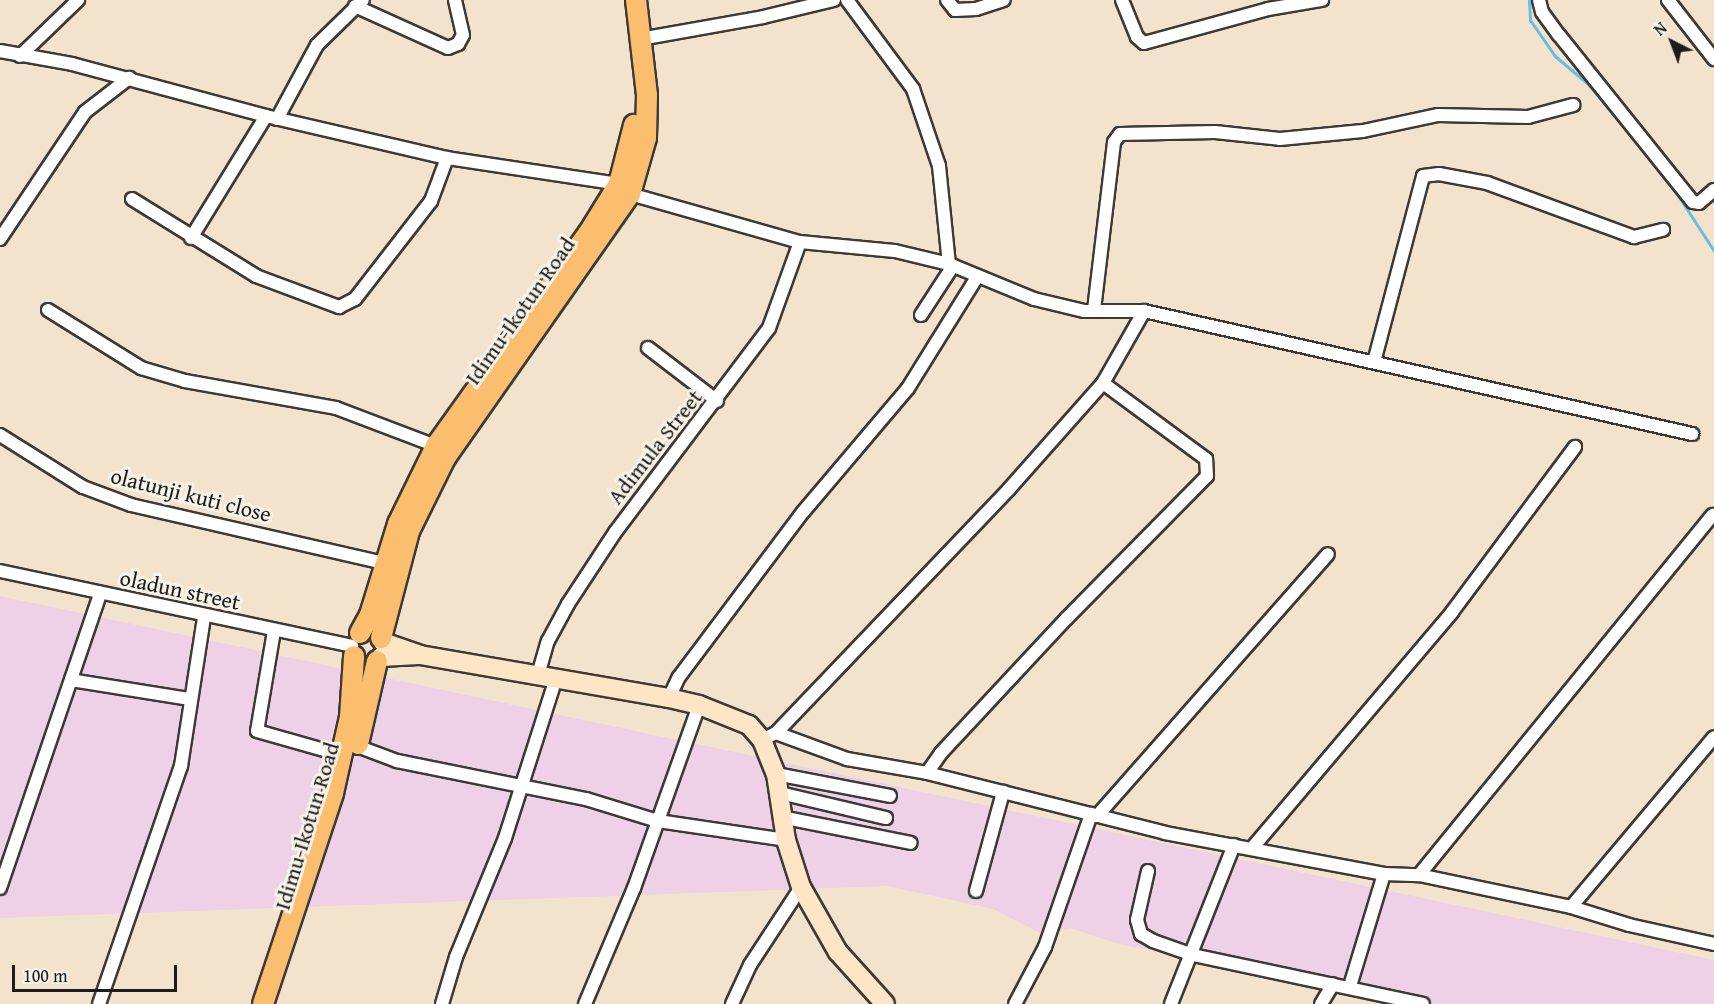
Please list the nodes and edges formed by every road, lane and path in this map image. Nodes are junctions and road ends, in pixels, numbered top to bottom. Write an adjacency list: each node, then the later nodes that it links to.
1 (78, 0): 16 (street)
2 (455, 0): 13 (street)
3 (622, 0): 22 (main road, Idimu-Ikotun Road)
4 (636, 0): 14 (main road, Idimu-Ikotun Road)
5 (834, 0): 14 (street)
6 (847, 0): 29 (street)
7 (947, 0): 8 (street)
8 (1004, 0)
9 (1122, 0): 10 (street)
10 (1322, 0)
11 (1539, 0): 23 (street)
12 (1668, 0): 17 (street)
13 (359, 3): 20 (street)
14 (640, 39): 22 (main road, Idimu-Ikotun Road)
15 (0, 51): 16 (street)
16 (20, 56): 18 (street)
17 (1714, 59)
18 (129, 78): 20 (street); 27 (street)
19 (1573, 105): 32 (street)
20 (272, 118): 21 (street); 26 (street)
21 (447, 158): 22 (street); 26 (street)
22 (625, 189): 28 (street); 41 (main road, Idimu-Ikotun Road); 51 (main road, Idimu-Ikotun Road)
23 (1714, 190)
24 (132, 199): 26 (street)
25 (1663, 230): 36 (street)
26 (191, 238)
27 (0, 239)
28 (800, 242): 29 (street); 38 (street, Adimula Street)
29 (951, 265): 30 (street); 34 (street)
30 (977, 277): 32 (street); 54 (street)
31 (48, 310): 41 (street)
32 (1094, 310): 33 (street)
33 (1144, 311): 36 (street); 37 (street)
34 (921, 315)
35 (648, 348): 38 (street)
36 (1374, 362): 39 (street)
37 (1102, 383): 57 (street); 60 (street)
38 (717, 401): 52 (street, Adimula Street)
39 (1692, 434)
40 (0, 435): 45 (street, olatunji kuti close)
41 (436, 446): 45 (main road, Idimu-Ikotun Road)
42 (1575, 447): 73 (street)
43 (1713, 515): 76 (street)
44 (1328, 554): 66 (street)
45 (384, 563): 50 (main road, Idimu-Ikotun Road)
46 (0, 571): 47 (street, oladun street)
47 (100, 594): 48 (street, oladun street); 53 (street)
48 (204, 617): 49 (street, oladun street); 55 (street)
49 (274, 631): 50 (street, oladun street); 59 (street)
50 (355, 645): 51 (main road); 51 (main road); 59 (main road, Idimu-Ikotun Road)
51 (380, 650): 52 (street); 59 (main road, Idimu-Ikotun Road)
52 (547, 676): 54 (street); 62 (street, Adimula Street)
53 (71, 680): 55 (street); 78 (street)
54 (669, 698): 56 (street)
55 (190, 699): 85 (street)
56 (699, 705): 57 (street); 69 (street)
57 (769, 736): 60 (street); 61 (street)
58 (1714, 737): 80 (street)
59 (350, 750): 62 (street); 86 (main road); 87 (main road, Idimu-Ikotun Road)
60 (927, 773): 63 (street)
61 (776, 774): 64 (street); 65 (street)
62 (521, 785): 69 (street); 88 (street, Adimula Street)
63 (1003, 792): 66 (street); 79 (street)
64 (780, 793): 67 (street); 68 (street)
65 (890, 796)
66 (1094, 815): 72 (street); 92 (street)
67 (786, 818): 70 (street); 71 (street)
68 (886, 819)
69 (658, 821): 70 (street); 89 (street)
70 (786, 840): 77 (street)
71 (911, 843)
72 (1234, 845): 73 (street); 82 (street)
73 (1253, 847): 75 (street)
74 (1148, 871): 82 (street)
75 (1384, 874): 76 (street); 84 (street)
76 (1419, 875): 80 (street)
77 (801, 887): 90 (street); 91 (street)
78 (0, 888)
79 (976, 891)
80 (1571, 907): 81 (street)
81 (1714, 944)
82 (1193, 955): 83 (street); 93 (street)
83 (1333, 984): 84 (street); 94 (street)
84 (1350, 986): 95 (street)
85 (99, 1004)
86 (263, 1004)
87 (276, 1004)
88 (442, 1004)
89 (585, 1004)
90 (732, 1004)
91 (885, 1004)
92 (1016, 1004)
93 (1171, 1004)
94 (1321, 1004)
95 (1423, 1004)

